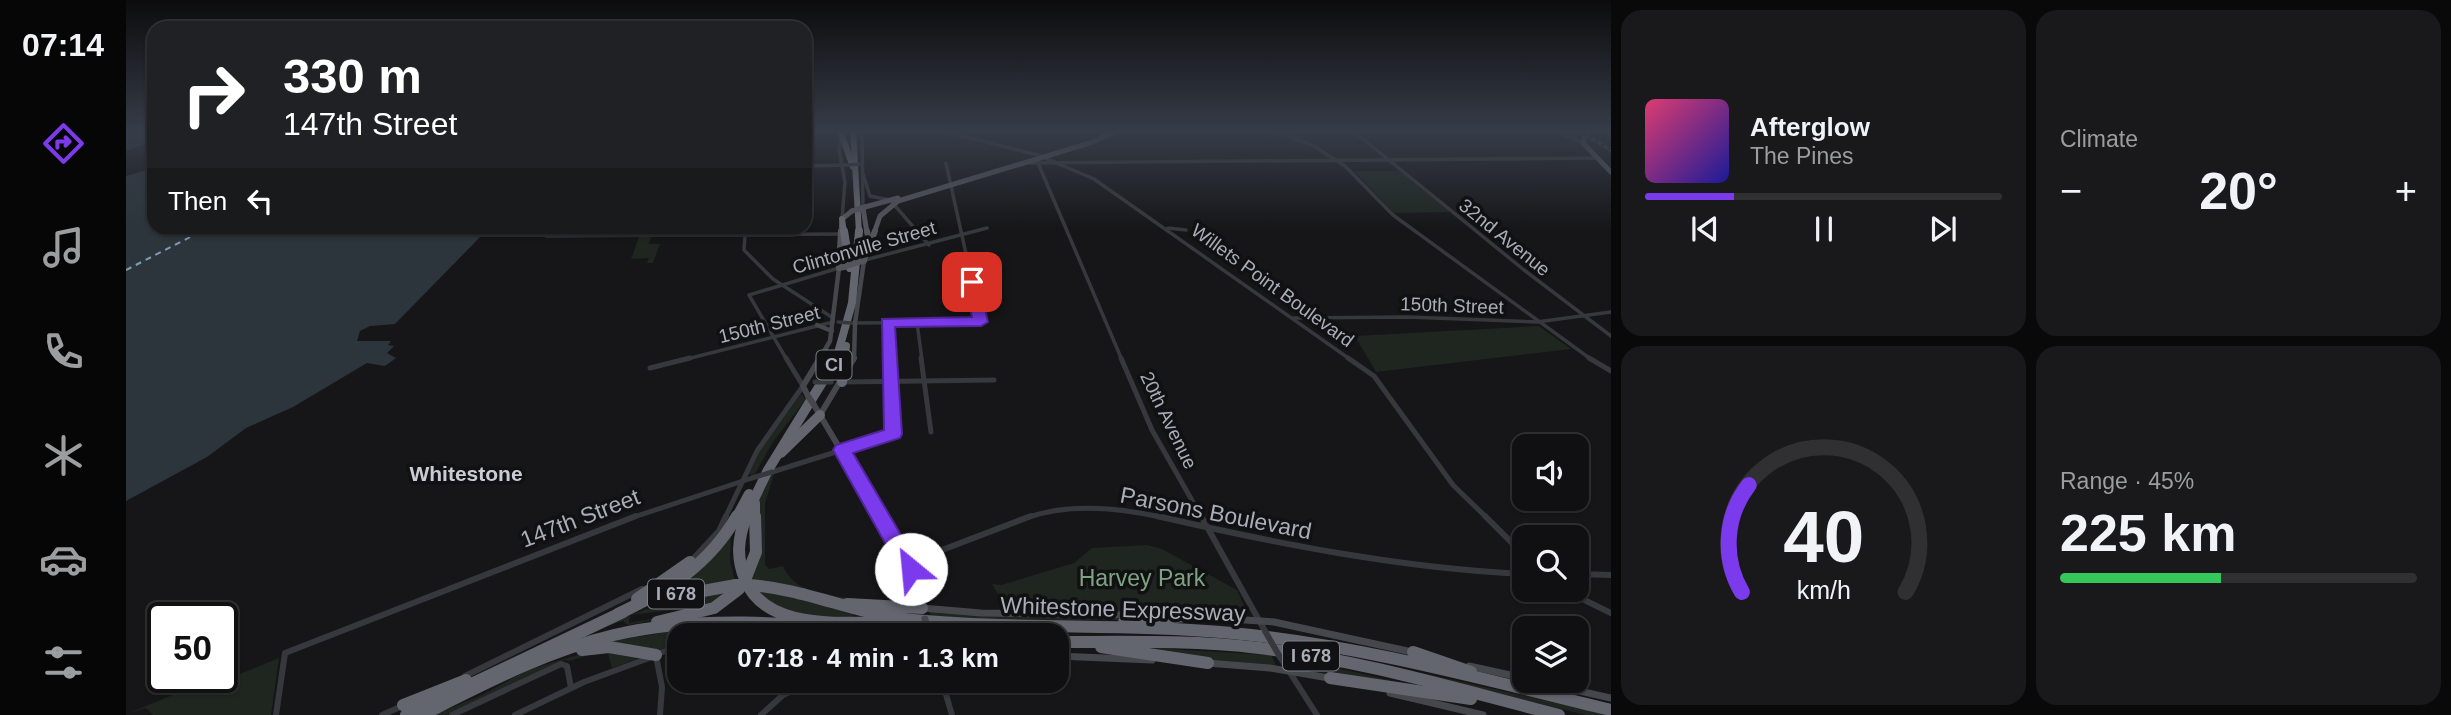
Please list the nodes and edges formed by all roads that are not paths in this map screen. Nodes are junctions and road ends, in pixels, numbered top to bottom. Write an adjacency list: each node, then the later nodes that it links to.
1 (855, 163): 16 (highway, CI)
2 (946, 163): 17 (street)
3 (1022, 163): 12 (main road)
4 (1038, 163): 61 (street, 20th Avenue)
5 (1055, 163): 14 (street, Willets Point Boulevard)
6 (1341, 163): 42 (street)
7 (1392, 163): 37 (street, 32nd Avenue)
8 (1010, 164): 12 (main road); 17 (main road)
9 (856, 165): 11 (street); 13 (street); 34 (highway, CI)
10 (812, 166): 11 (street)
11 (842, 166): 20 (street)
12 (994, 172): 17 (main road)
13 (863, 174): 18 (street); 19 (street)
14 (1090, 177): 15 (street); 23 (street, Willets Point Boulevard)
15 (1098, 177)
16 (858, 183): 19 (highway); 27 (highway, CI)
17 (951, 184): 18 (main road); 31 (street)
18 (891, 202): 19 (main road); 21 (main road); 32 (street)
19 (864, 207): 20 (main road, bridge); 21 (main road); 27 (highway); 33 (main road)
20 (842, 219): 26 (main road); 34 (highway)
21 (877, 221): 33 (main road)
22 (987, 228): 31 (street, Clintonville Street)
23 (1167, 229): 24 (street); 38 (street, Willets Point Boulevard)
24 (1186, 230)
25 (812, 233): 26 (street)
26 (842, 233): 34 (main road)
27 (857, 233): 40 (highway, CI)
28 (547, 235): 29 (street)
29 (646, 235)
30 (745, 235): 35 (street)
31 (962, 235): 32 (street, Clintonville Street); 41 (street, 150th Street)
32 (929, 245): 34 (street, Clintonville Street)
33 (869, 247): 34 (main road)
34 (851, 265): 35 (street, Clintonville Street); 39 (main road); 40 (main road); 60 (highway, CI)
35 (784, 287): 39 (street); 47 (street, Clintonville Street)
36 (1611, 312): 37 (street, 150th Street)
37 (1584, 316): 42 (street, 150th Street); 46 (street, 32nd Avenue)
38 (1292, 318): 42 (street, 150th Street); 62 (street, Willets Point Boulevard)
39 (834, 321): 40 (street, 150th Street, bridge); 44 (street, 150th Street); 45 (main road)
40 (851, 321): 43 (street, 150th Street); 52 (highway); 58 (highway, CI)
41 (916, 322): 43 (street, 150th Street); 51 (street)
42 (1537, 322): 49 (street)
43 (887, 323): 53 (street)
44 (817, 326): 45 (main road); 47 (street, 150th Street)
45 (832, 331): 54 (main road)
46 (1611, 336)
47 (774, 337): 48 (street, 150th Street); 54 (street)
48 (650, 368)
49 (1611, 371)
50 (994, 380): 51 (street)
51 (925, 381): 53 (street); 56 (street)
52 (842, 382): 53 (street); 54 (street, bridge); 55 (main road)
53 (891, 382): 57 (street, 147th Street)
54 (803, 386): 55 (main road, bridge); 59 (street)
55 (819, 419): 57 (main road); 58 (highway)
56 (931, 432)
57 (842, 450): 58 (street, 147th Street); 64 (main road)
58 (765, 473): 59 (street, 147th Street); 68 (highway); 76 (highway)
59 (742, 481): 63 (street); 102 (street, 147th Street)
60 (750, 492): 73 (highway); 79 (highway)
61 (1208, 528): 64 (street, Parsons Boulevard); 65 (street, Parsons Boulevard); 75 (street, 20th Avenue)
62 (1512, 543)
63 (690, 562): 83 (highway); 100 (street)
64 (908, 563): 71 (main road)
65 (1512, 573)
66 (1589, 575): 67 (street)
67 (1611, 575)
68 (742, 585): 69 (highway, Whitestone Expressway / I 678); 73 (highway, Whitestone Expressway / I 678); 83 (highway)
69 (786, 590): 71 (highway); 76 (highway, Whitestone Expressway / I 678)
70 (1589, 602): 72 (street)
71 (923, 613): 74 (main road); 80 (main road, bridge)
72 (1611, 613)
73 (618, 614): 83 (highway, Whitestone Expressway / I 678)
74 (1185, 616): 75 (main road); 82 (highway)
75 (1259, 620): 87 (main road); 91 (street, 20th Avenue, bridge)
76 (939, 622): 82 (highway, Whitestone Expressway / I 678)
77 (699, 623): 78 (highway, Whitestone Expressway / I 678)
78 (727, 623)
79 (807, 623)
80 (926, 623)
81 (667, 626): 83 (highway, Whitestone Expressway / I 678)
82 (1073, 627): 101 (highway, Whitestone Expressway / I 678)
83 (578, 639): 94 (highway, Whitestone Expressway / I 678); 100 (highway, Whitestone Expressway / I 678)
84 (1069, 643): 113 (highway, Whitestone Expressway / I 678)
85 (1069, 645): 90 (highway)
86 (667, 651): 88 (street)
87 (1413, 652): 92 (main road); 101 (highway)
88 (656, 655): 94 (highway); 95 (street); 107 (street)
89 (1069, 657): 90 (main road)
90 (1208, 663): 91 (main road)
91 (1289, 670): 93 (main road); 110 (street, 20th Avenue)
92 (1512, 675)
93 (1330, 678): 111 (main road); 112 (highway)
94 (485, 684): 104 (highway, Whitestone Expressway / I 678)
95 (571, 688): 105 (street); 106 (street)
96 (791, 693): 108 (street)
97 (945, 693): 109 (street)
98 (1589, 693): 99 (main road)
99 (1611, 698)
100 (404, 710): 103 (street)
101 (1611, 710)
102 (276, 715)
103 (382, 715)
104 (422, 715)
105 (452, 715)
106 (515, 715)
107 (660, 715)
108 (761, 715)
109 (951, 715)
110 (1317, 715)
111 (1483, 715)
112 (1548, 715)
113 (1559, 715)

